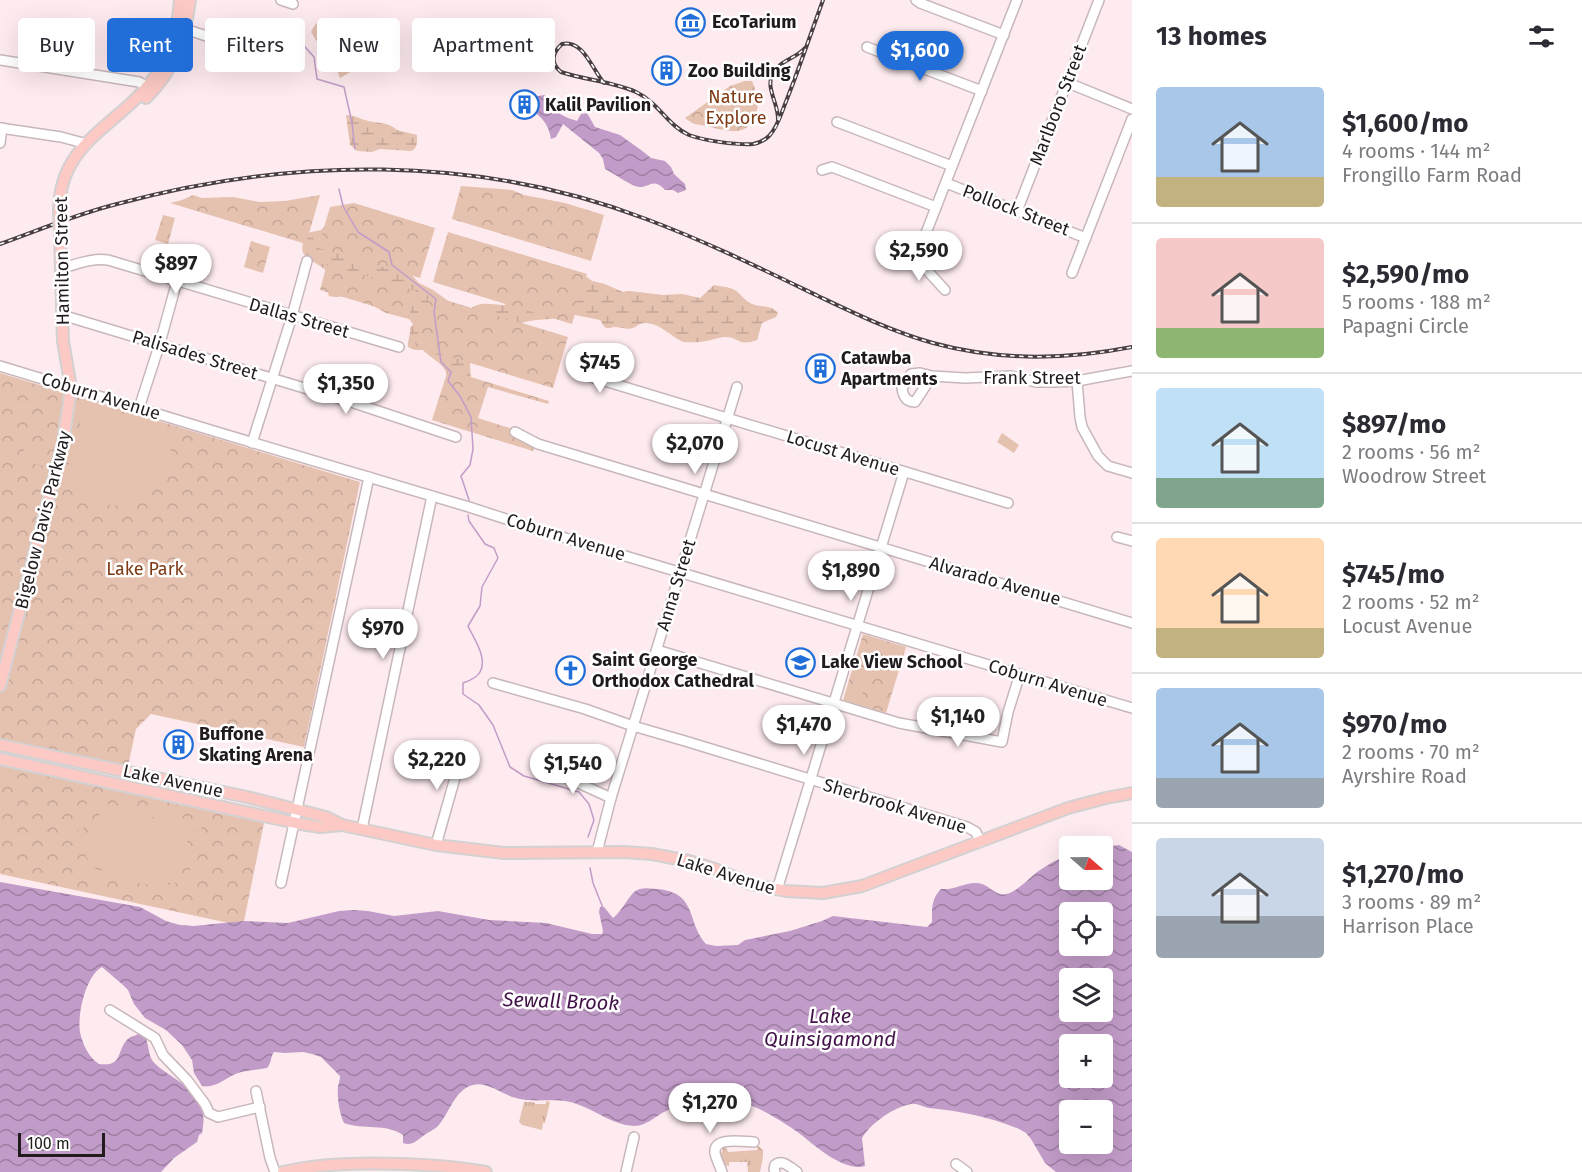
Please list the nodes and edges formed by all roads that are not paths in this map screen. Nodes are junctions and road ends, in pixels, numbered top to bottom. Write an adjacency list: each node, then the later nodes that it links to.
1 (179, 0): 2 (street); 14 (main road, Hamilton Street)
2 (190, 0): 8 (main road, Hamilton Street)
3 (281, 0): 7 (street)
4 (916, 0): 9 (street)
5 (1017, 0): 9 (street)
6 (1099, 0): 13 (street, Marlboro Street)
7 (293, 4)
8 (187, 18)
9 (1004, 35): 15 (street)
10 (867, 47): 15 (street)
11 (0, 60): 14 (street)
12 (167, 72): 14 (main road, Hamilton Street)
13 (1066, 82): 16 (street); 26 (street, Marlboro Street)
14 (150, 88): 21 (main road, Hamilton Street)
15 (982, 91): 22 (street)
16 (1132, 109)
17 (1132, 119): 27 (street)
18 (837, 122): 22 (street)
19 (1, 128): 20 (street); 21 (street)
20 (0, 143)
21 (88, 143): 29 (main road, Hamilton Street, bridge)
22 (952, 166): 24 (street)
23 (822, 170): 25 (street)
24 (946, 183): 25 (street); 26 (street, Pollock Street)
25 (936, 207): 32 (street)
26 (1017, 211): 27 (street, Pollock Street)
27 (1086, 238): 30 (street)
28 (307, 261): 34 (street)
29 (62, 267): 31 (street, Dallas Street); 33 (main road, Hamilton Street)
30 (1071, 273)
31 (177, 281): 34 (street, Dallas Street); 35 (street)
32 (945, 290)
33 (62, 315): 35 (street, Palisades Street); 44 (main road, Hamilton Street)
34 (292, 316): 36 (street, Dallas Street); 41 (street)
35 (160, 343): 41 (street, Palisades Street); 45 (street)
36 (399, 347)
37 (574, 354): 46 (street, Locust Avenue)
38 (0, 366): 44 (street, Coburn Avenue)
39 (1132, 371): 42 (street, Frank Street)
40 (932, 376): 42 (street, Frank Street)
41 (272, 378): 48 (street, Palisades Street); 49 (street)
42 (1077, 381): 51 (street)
43 (737, 387): 46 (street, Anna Street)
44 (71, 388): 45 (street, Coburn Avenue); 65 (main road, Bigelow Davis Parkway)
45 (139, 408): 49 (street, Coburn Avenue)
46 (727, 418): 50 (street, Locust Avenue); 53 (street, Anna Street)
47 (515, 432): 53 (street, Alvarado Avenue)
48 (456, 437)
49 (252, 443): 52 (street, Coburn Avenue)
50 (904, 472): 55 (street, Locust Avenue); 58 (street)
51 (1132, 473)
52 (369, 477): 54 (street, Coburn Avenue); 76 (street)
53 (703, 494): 58 (street, Alvarado Avenue); 59 (street, Anna Street)
54 (432, 496): 59 (street, Coburn Avenue); 79 (street)
55 (1008, 503)
56 (1117, 537): 57 (street)
57 (1132, 541)
58 (882, 548): 60 (street, Alvarado Avenue); 61 (street)
59 (680, 571): 61 (street, Coburn Avenue); 62 (street, Anna Street)
60 (1132, 623)
61 (858, 625): 63 (street, Coburn Avenue); 66 (street)
62 (657, 650): 66 (street); 68 (street, Anna Street)
63 (1020, 674): 66 (street); 67 (street, Coburn Avenue)
64 (493, 683): 68 (street, Sherbrook Avenue)
65 (0, 686)
66 (833, 704): 73 (street)
67 (1132, 708)
68 (633, 726): 73 (street, Sherbrook Avenue); 75 (street, Anna Street)
69 (0, 745): 76 (main road, Lake Avenue)
70 (464, 746): 81 (street)
71 (0, 759): 77 (main road, Lake Avenue)
72 (546, 768): 75 (street)
73 (810, 780): 80 (street, Sherbrook Avenue); 84 (street)
74 (1132, 793): 80 (main road, Lake Avenue)
75 (611, 798): 82 (street, Anna Street)
76 (297, 810): 77 (street); 78 (main road, Lake Avenue)
77 (294, 822): 78 (main road, Lake Avenue); 83 (street)
78 (342, 825): 79 (main road, Lake Avenue)
79 (362, 829): 81 (main road, Lake Avenue)
80 (980, 842): 84 (main road, Lake Avenue)
81 (436, 844): 82 (main road, Lake Avenue)
82 (597, 852): 84 (main road, Lake Avenue)
83 (281, 883)
84 (777, 890)
85 (110, 1010): 87 (street)
86 (256, 1091): 87 (street)
87 (260, 1107): 94 (street)
88 (634, 1137): 97 (street)
89 (754, 1142): 98 (street)
90 (956, 1164): 100 (street)
91 (340, 1168): 92 (main road); 95 (main road)
92 (405, 1168): 96 (main road)
93 (792, 1171): 99 (street)
94 (275, 1172)
95 (283, 1172)
96 (486, 1172)
97 (626, 1172)
98 (722, 1172)
99 (775, 1172)
100 (967, 1172)

